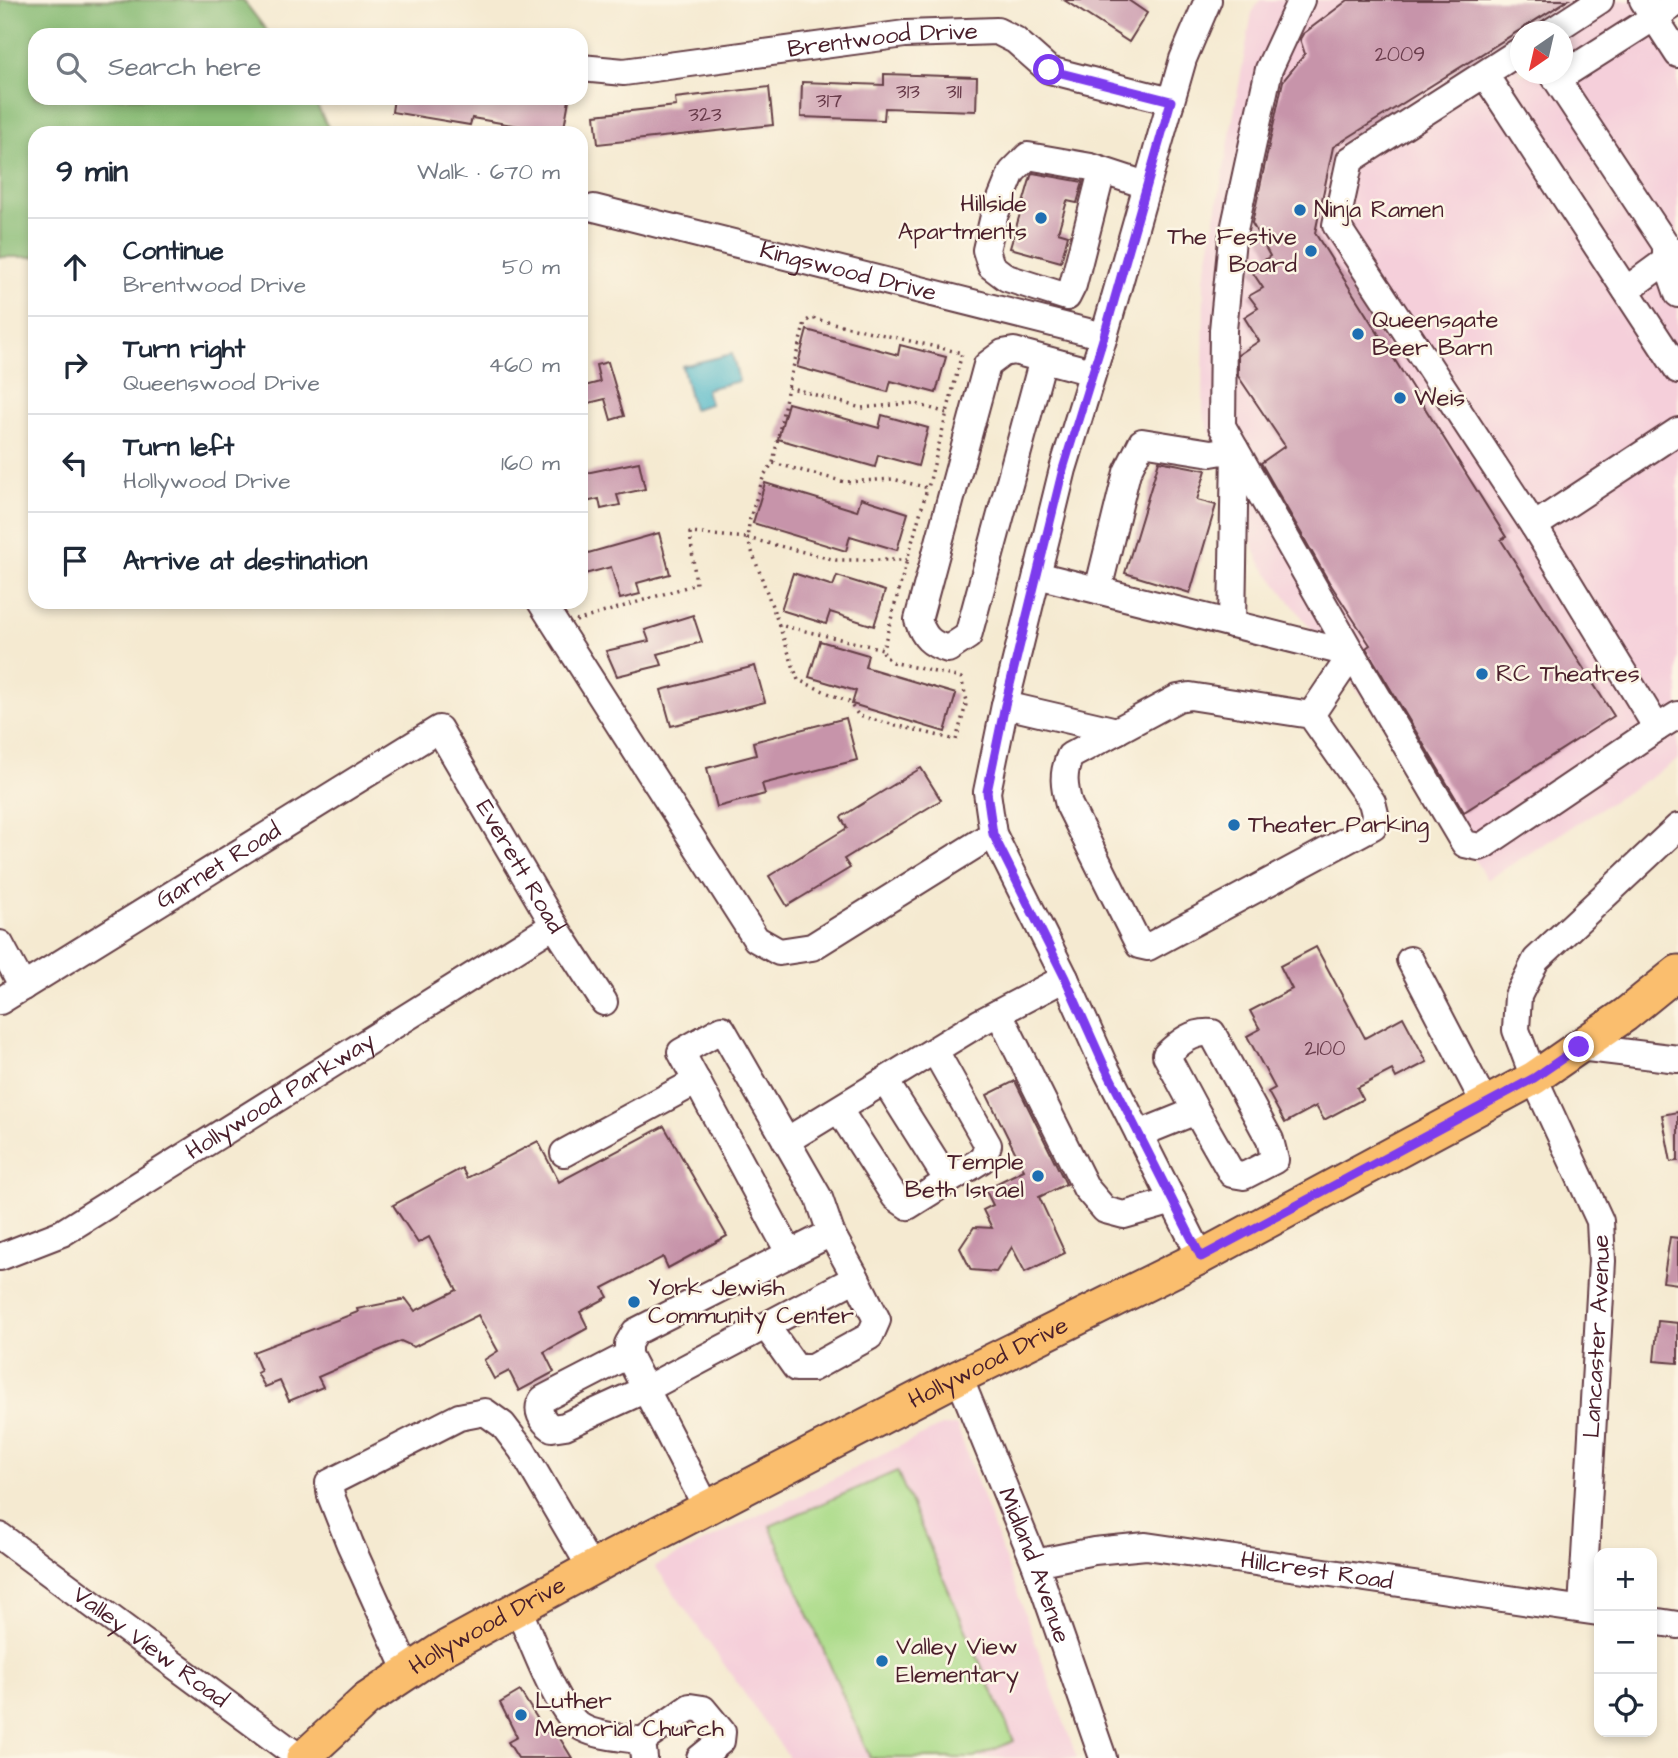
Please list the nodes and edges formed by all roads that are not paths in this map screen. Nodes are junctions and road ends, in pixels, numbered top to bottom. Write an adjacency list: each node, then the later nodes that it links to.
1 (1208, 0): 13 (street)
2 (1301, 0): 25 (street)
3 (1600, 0): 6 (street)
4 (1678, 2): 5 (street)
5 (1649, 9): 7 (street); 9 (street)
6 (1568, 21)
7 (1678, 54)
8 (1510, 58): 11 (street)
9 (1573, 63)
10 (588, 69): 13 (street, Brentwood Drive)
11 (1485, 75): 18 (street); 26 (street)
12 (1560, 84): 17 (street)
13 (1171, 101): 15 (street)
14 (1102, 170): 14 (street); 15 (street)
15 (1146, 185): 20 (street)
16 (594, 208): 20 (street, Kingswood Drive)
17 (1672, 256): 18 (street); 19 (street)
18 (1626, 290): 22 (street)
19 (1678, 294)
20 (1104, 336): 23 (street)
21 (1043, 359): 21 (street); 23 (street)
22 (1678, 370)
23 (1093, 372): 27 (street)
24 (1678, 431): 26 (street)
25 (1235, 449): 28 (street); 30 (street); 31 (street)
26 (1534, 526): 34 (street)
27 (1037, 575): 28 (street); 32 (street)
28 (1098, 590): 30 (street)
29 (546, 609): 38 (street)
30 (1232, 624): 31 (street)
31 (1352, 654): 33 (street); 34 (street)
32 (1005, 705): 36 (street); 38 (street)
33 (1311, 715): 36 (street); 36 (street)
34 (1668, 722)
35 (439, 730): 39 (street, Everett Road); 44 (street, Garnet Road)
36 (1117, 731)
37 (1678, 827): 51 (street, Lancaster Avenue)
38 (993, 834): 43 (street)
39 (554, 925): 46 (street, Everett Road); 64 (street, Hollywood Parkway)
40 (0, 944): 44 (street)
41 (1410, 960): 54 (street)
42 (1678, 972): 48 (main road, Hollywood Drive)
43 (1065, 978): 47 (street); 57 (street)
44 (23, 987): 45 (street, Garnet Road)
45 (0, 1001)
46 (604, 1002)
47 (999, 1013): 49 (street); 61 (street)
48 (1579, 1047): 50 (street); 51 (main road, Hollywood Drive)
49 (935, 1051): 53 (street); 60 (street)
50 (1678, 1059)
51 (1534, 1078): 54 (main road, Hollywood Drive); 76 (street, Lancaster Avenue)
52 (697, 1081): 58 (street); 59 (street); 63 (street)
53 (885, 1081): 55 (street); 60 (street)
54 (1485, 1104): 65 (main road, Hollywood Drive)
55 (839, 1110): 58 (street); 60 (street)
56 (1196, 1111): 56 (street); 57 (street)
57 (1139, 1134): 61 (street)
58 (786, 1141): 62 (street)
59 (564, 1153)
60 (948, 1181)
61 (1173, 1201): 65 (street)
62 (831, 1233): 63 (street); 66 (street)
63 (790, 1254): 68 (street)
64 (0, 1257)
65 (1201, 1257): 69 (main road, Hollywood Drive)
66 (856, 1278): 67 (street); 67 (street)
67 (766, 1326): 70 (street)
68 (628, 1355): 70 (street); 70 (street)
69 (959, 1377): 71 (main road, Hollywood Drive); 73 (street, Midland Avenue)
70 (646, 1389): 71 (street)
71 (707, 1508): 74 (main road, Hollywood Drive)
72 (0, 1536): 81 (street, Valley View Road)
73 (1035, 1563): 76 (street, Hillcrest Road); 83 (street, Midland Avenue)
74 (591, 1568): 75 (main road, Hollywood Drive); 79 (street)
75 (518, 1608): 79 (main road, Hollywood Drive); 80 (street)
76 (1591, 1611)
77 (1657, 1622): 78 (street)
78 (1678, 1625)
79 (408, 1672): 81 (main road, Hollywood Drive)
80 (643, 1749): 82 (street)
81 (301, 1758)
82 (700, 1758)
83 (1103, 1758)

